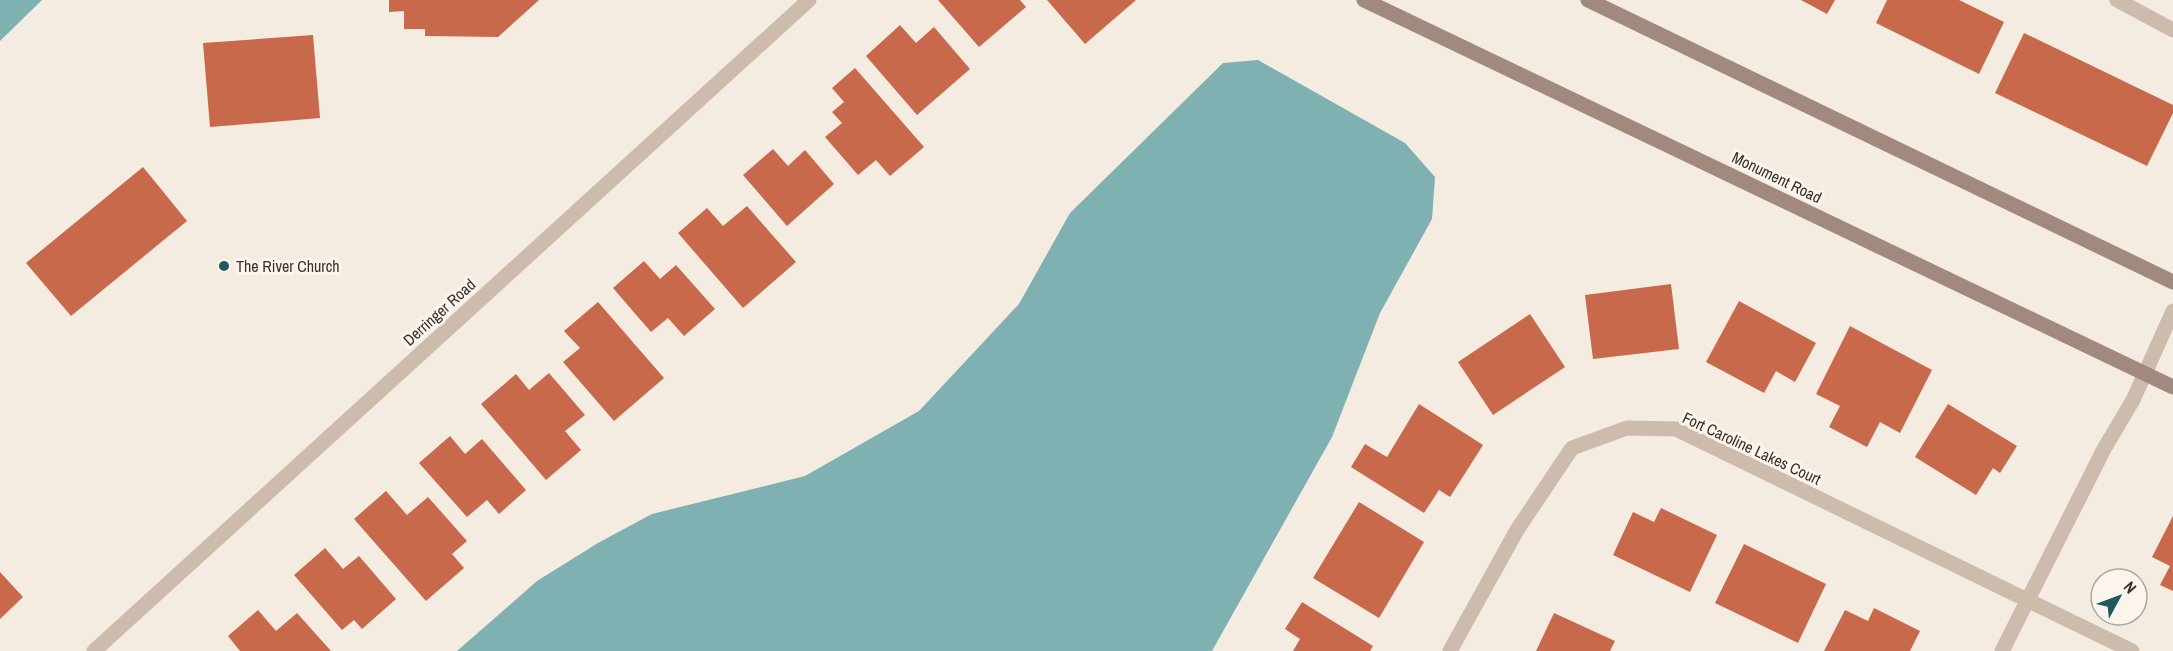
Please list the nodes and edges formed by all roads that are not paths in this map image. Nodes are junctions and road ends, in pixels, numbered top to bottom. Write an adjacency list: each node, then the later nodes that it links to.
1 (809, 0): 11 (street, Derringer Road)
2 (1364, 0): 8 (main road, Monument Road)
3 (1588, 0): 6 (main road)
4 (2117, 0): 5 (street)
5 (2173, 30)
6 (2173, 282)
7 (2173, 312): 8 (street)
8 (2146, 374): 9 (main road, Monument Road); 10 (street)
9 (2173, 387)
10 (2026, 600): 12 (street, Fort Caroline Lakes Court); 13 (street); 14 (street, Fort Caroline Lakes Court)
11 (94, 651)
12 (1450, 651)
13 (2002, 651)
14 (2132, 651)

